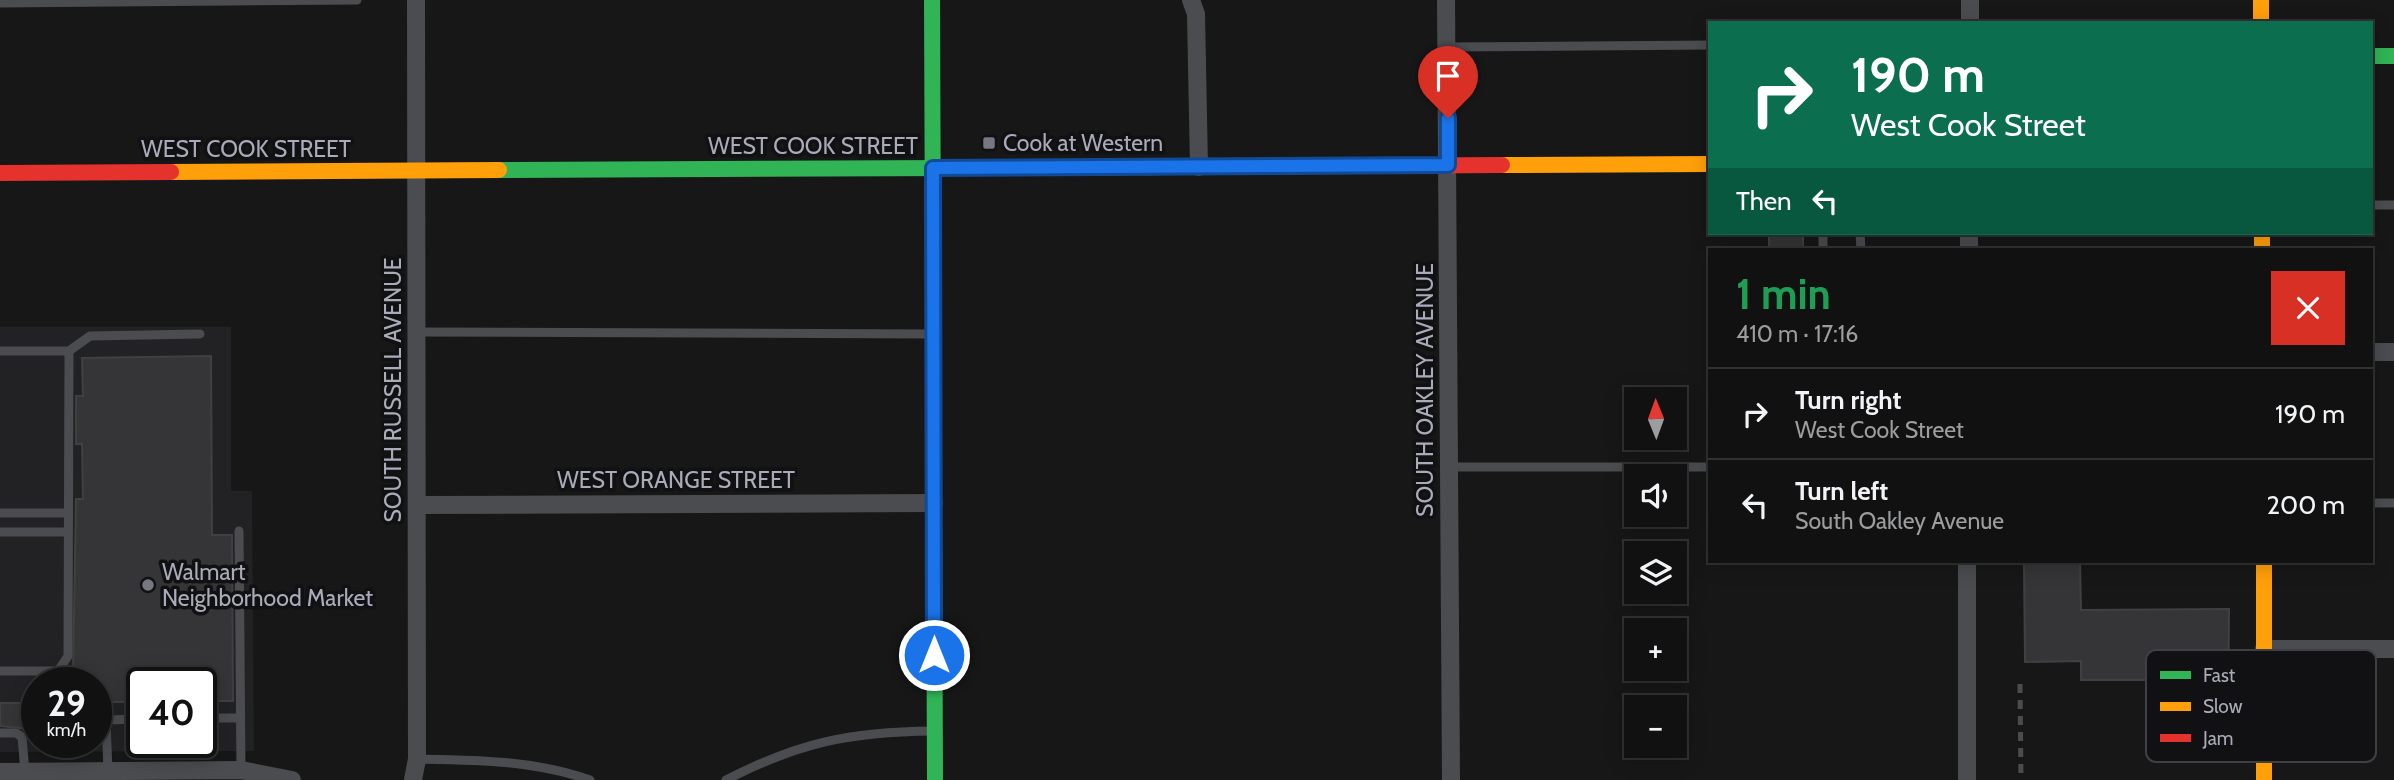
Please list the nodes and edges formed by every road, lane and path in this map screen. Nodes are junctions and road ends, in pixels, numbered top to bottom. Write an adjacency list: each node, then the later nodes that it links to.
1 (357, 0): 8 (lane)
2 (416, 0): 19 (street, SOUTH RUSSELL AVENUE)
3 (932, 0): 18 (street)
4 (1446, 0): 12 (street, SOUTH OAKLEY AVENUE)
5 (1970, 0): 9 (street)
6 (2261, 0): 10 (street)
7 (1191, 1): 17 (street)
8 (0, 3)
9 (1970, 21)
10 (2262, 21)
11 (1708, 46): 12 (lane)
12 (1447, 47): 16 (street, SOUTH OAKLEY AVENUE)
13 (2373, 56): 14 (street)
14 (2394, 56)
15 (1708, 164): 16 (street, WEST COOK STREET)
16 (1448, 165): 17 (street, WEST COOK STREET); 30 (street, SOUTH OAKLEY AVENUE)
17 (1199, 167): 18 (street, WEST COOK STREET)
18 (933, 168): 19 (street, WEST COOK STREET); 25 (street)
19 (416, 170): 20 (street, WEST COOK STREET); 23 (street, SOUTH RUSSELL AVENUE)
20 (0, 173)
21 (2373, 205): 22 (lane)
22 (2394, 205)
23 (417, 332): 25 (lane); 35 (street, SOUTH RUSSELL AVENUE)
24 (200, 334): 27 (lane)
25 (933, 334): 32 (street)
26 (0, 351): 27 (lane)
27 (69, 351): 37 (lane)
28 (2373, 352): 29 (street)
29 (2394, 352)
30 (1450, 467): 31 (lane); 64 (street, SOUTH OAKLEY AVENUE)
31 (1708, 467)
32 (934, 503): 35 (street, WEST ORANGE STREET); 50 (street)
33 (2373, 503): 34 (lane)
34 (2394, 503)
35 (418, 505): 53 (street, SOUTH RUSSELL AVENUE)
36 (0, 513): 37 (lane)
37 (68, 513): 40 (lane)
38 (239, 531): 49 (lane)
39 (0, 532): 40 (lane)
40 (68, 532): 45 (lane)
41 (1967, 563): 65 (street)
42 (2264, 563): 43 (street)
43 (2264, 649): 44 (street)
44 (2394, 649)
45 (61, 667)
46 (0, 671): 47 (lane)
47 (21, 671)
48 (217, 718): 49 (lane)
49 (238, 718): 55 (lane)
50 (934, 731): 62 (lane); 63 (street)
51 (0, 733): 58 (lane)
52 (107, 758): 56 (lane)
53 (417, 759): 60 (street, SOUTH RUSSELL AVENUE); 61 (lane)
54 (2264, 762): 66 (street)
55 (241, 770): 56 (street); 59 (street)
56 (108, 771): 58 (street)
57 (0, 772): 58 (street)
58 (28, 774)
59 (292, 780)
60 (413, 780)
61 (590, 780)
62 (726, 780)
63 (935, 780)
64 (1451, 780)
65 (1967, 780)
66 (2264, 780)

